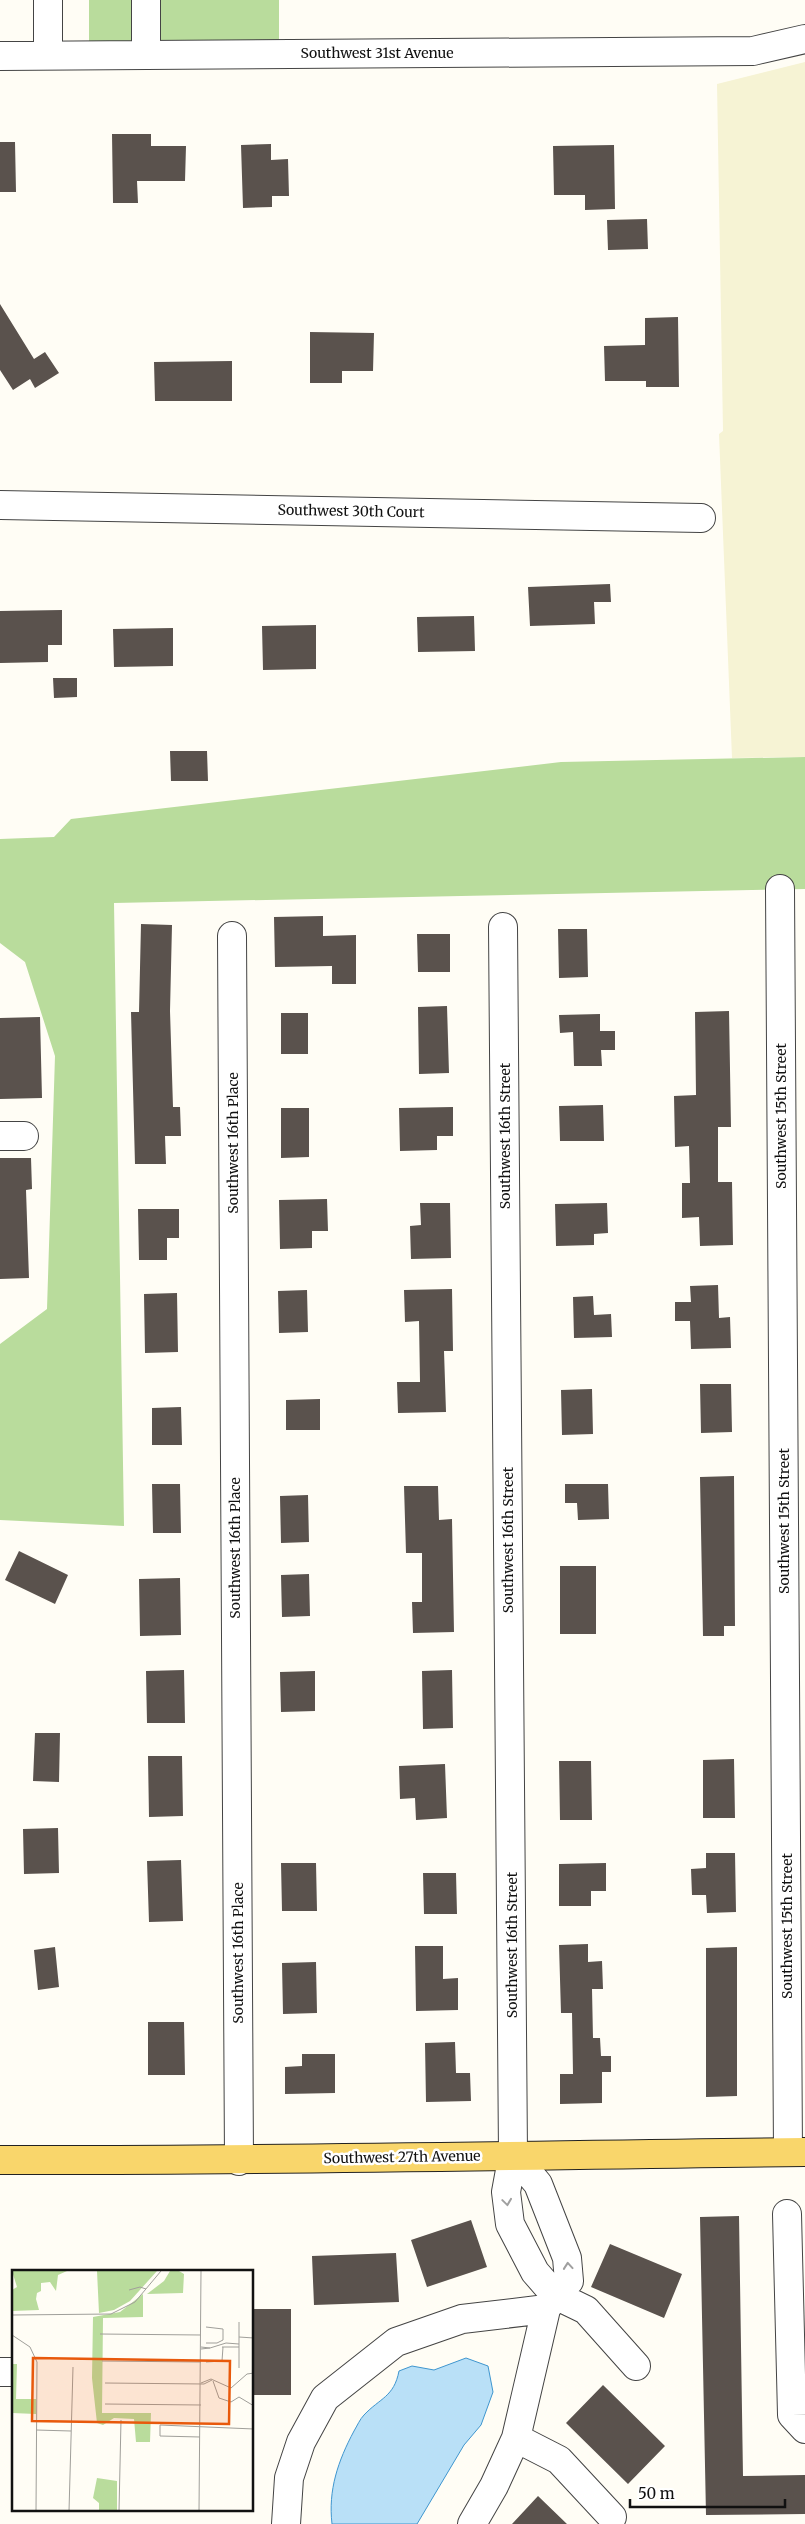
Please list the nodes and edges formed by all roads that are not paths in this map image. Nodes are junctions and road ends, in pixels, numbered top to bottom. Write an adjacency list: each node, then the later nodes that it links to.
1 (48, 0): 4 (street)
2 (146, 0): 5 (street)
3 (805, 39): 5 (street, Southwest 31st Avenue)
4 (48, 55): 5 (street, Southwest 31st Avenue); 6 (street, Southwest 31st Avenue)
5 (146, 55)
6 (0, 56)
7 (0, 505): 8 (street, Southwest 30th Court)
8 (701, 518)
9 (780, 889): 12 (street, Southwest 15th Street)
10 (503, 927): 13 (street, Southwest 16th Street)
11 (232, 936): 15 (street, Southwest 16th Place)
12 (797, 2152): 13 (main road, Southwest 27th Avenue)
13 (513, 2154): 15 (main road, Southwest 27th Avenue); 17 (street); 18 (street, Southwest 16th Street, one-way to 18)
14 (0, 2160): 15 (main road, Southwest 27th Avenue)
15 (239, 2160)
16 (787, 2214): 21 (street)
17 (557, 2233): 18 (street); 19 (street, one-way to 17)
18 (523, 2249): 19 (street, Southwest 16th Street)
19 (551, 2302): 20 (street); 22 (street); 24 (street)
20 (636, 2366)
21 (805, 2429)
22 (516, 2438): 23 (street); 25 (street)
23 (612, 2517)
24 (286, 2524)
25 (472, 2524)

